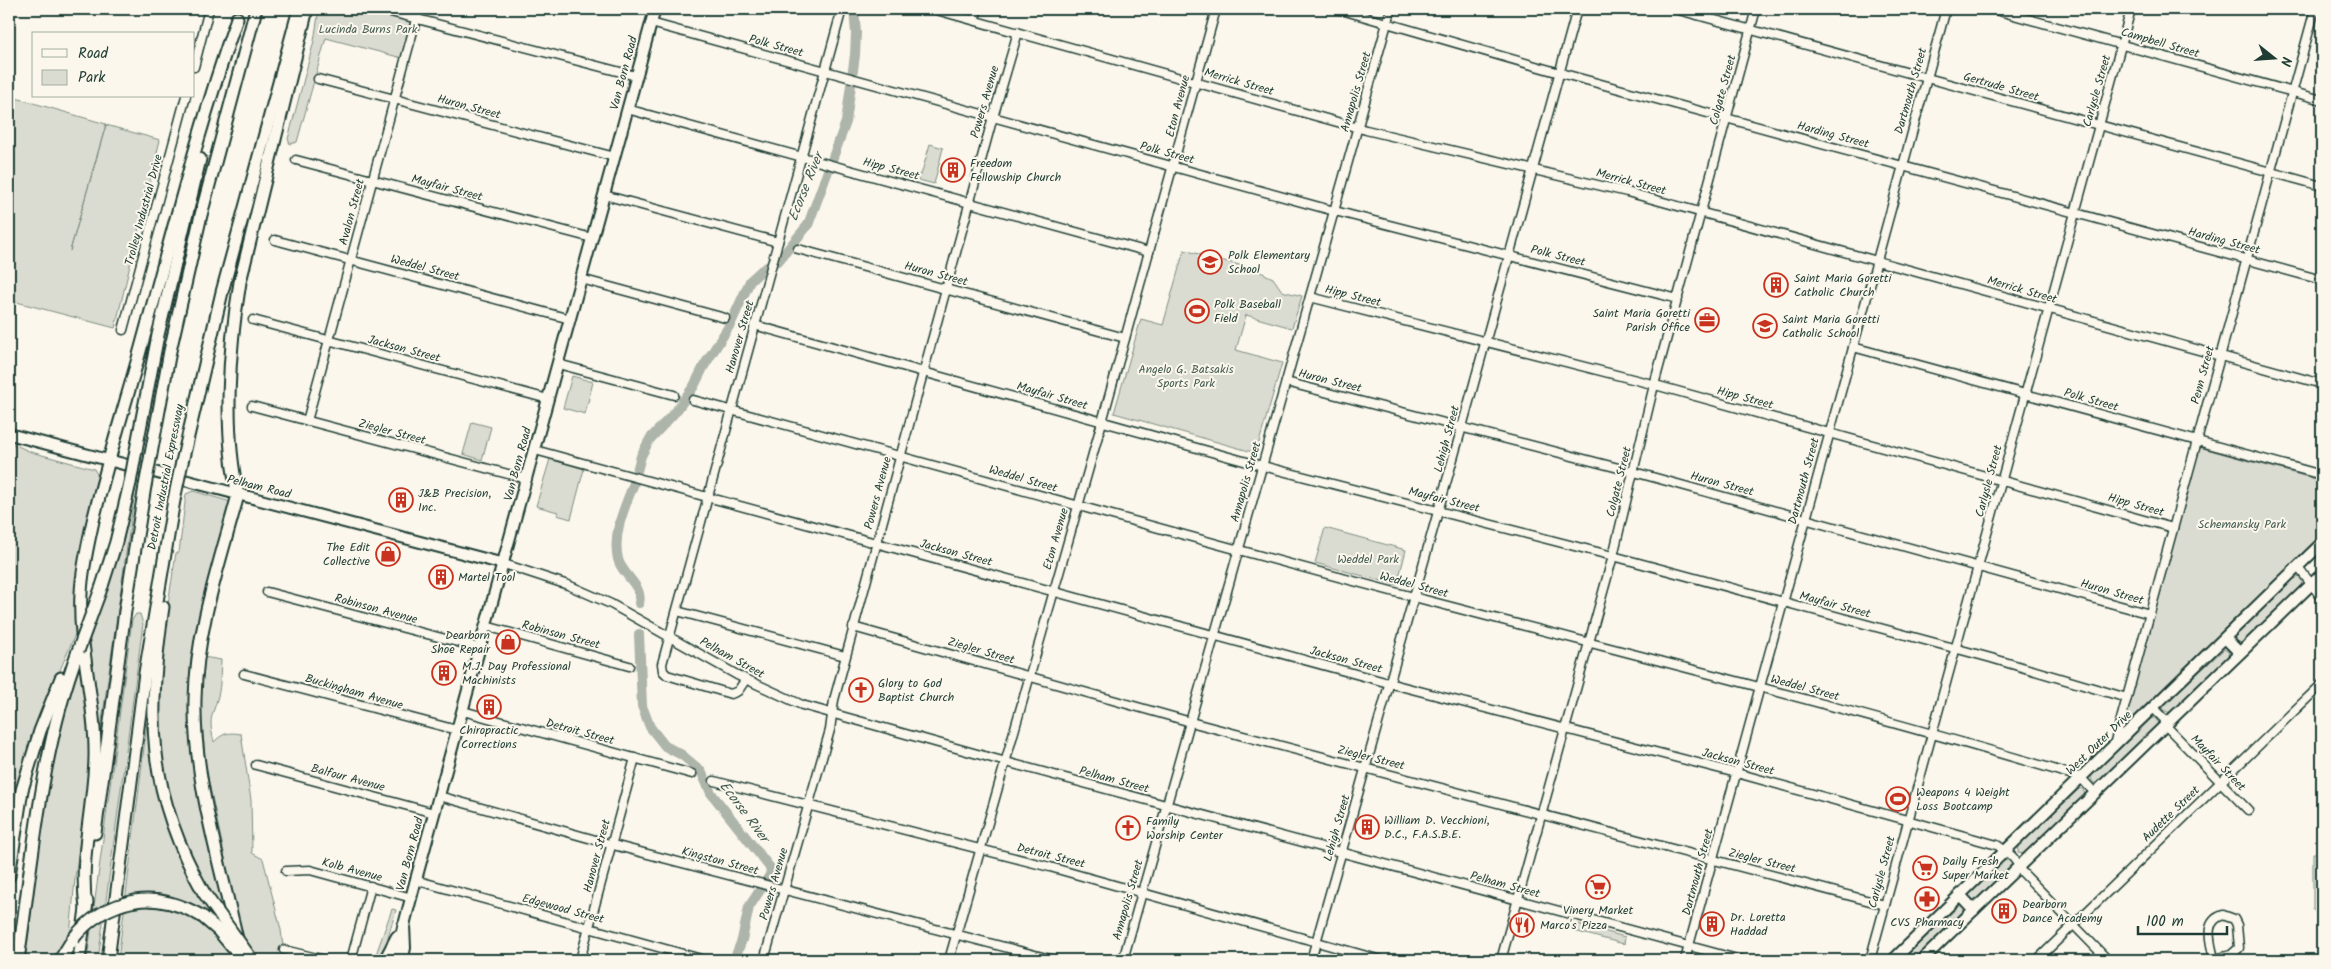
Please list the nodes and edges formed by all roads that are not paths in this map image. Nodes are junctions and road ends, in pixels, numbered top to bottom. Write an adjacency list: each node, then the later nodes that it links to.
1 (209, 9): 29 (street)
2 (256, 9): 193 (highway, Detroit Industrial Expressway, bridge)
3 (299, 9): 111 (highway, Detroit Industrial Expressway, bridge)
4 (307, 9): 109 (highway)
5 (379, 9): 22 (street)
6 (419, 9): 22 (street, Avalon Street)
7 (655, 9): 25 (main road, Van Born Road)
8 (842, 9): 30 (street, Hanover Street)
9 (933, 9): 23 (street, Merrick Street)
10 (978, 9): 23 (street)
11 (1216, 9): 35 (street, Eton Avenue)
12 (1338, 9): 24 (street, Harding Street)
13 (1391, 9): 24 (street, Annapolis Street)
14 (1577, 9): 31 (street, Lehigh Street)
15 (1674, 9): 26 (street, Gertrude Street)
16 (1756, 9): 26 (street, Colgate Street)
17 (1946, 9): 33 (street, Dartmouth Street)
18 (1992, 9): 28 (street, Campbell Street)
19 (2131, 9): 28 (street, Carlysle Street)
20 (2315, 10): 36 (street, Penn Street)
21 (239, 14): 103 (highway); 140 (highway, bridge)
22 (416, 18): 32 (street); 38 (street, Avalon Street)
23 (974, 20): 27 (street, Merrick Street)
24 (1387, 22): 31 (street, Harding Street); 44 (street, Annapolis Street)
25 (651, 23): 30 (street, Polk Street); 32 (main road, Van Born Road)
26 (1751, 30): 33 (street, Gertrude Street); 42 (street, Colgate Street)
27 (1018, 32): 35 (street, Merrick Street); 41 (street, Powers Avenue)
28 (2122, 44): 36 (street, Campbell Street); 43 (street, Carlysle Street)
29 (195, 63)
30 (824, 70): 41 (street, Polk Street); 45 (street, Hanover Street)
31 (1559, 71): 42 (street, Harding Street); 50 (street, Lehigh Street)
32 (636, 76): 40 (main road, Van Born Road)
33 (1927, 78): 43 (street, Gertrude Street); 49 (street, Dartmouth Street)
34 (318, 79): 38 (street, Huron Street)
35 (1197, 82): 44 (street, Merrick Street); 48 (street, Eton Avenue)
36 (2293, 91): 39 (street, Campbell Street); 51 (street, Penn Street)
37 (185, 98): 78 (street, Trolley Industrial Drive)
38 (394, 99): 46 (street, Huron Street); 52 (street, Avalon Street)
39 (2322, 100)
40 (627, 109): 45 (street, Hipp Street); 46 (main road, Van Born Road)
41 (992, 116): 48 (street, Polk Street); 55 (street, Powers Avenue)
42 (1727, 117): 49 (street, Harding Street); 58 (street, Colgate Street)
43 (2099, 125): 51 (street, Gertrude Street); 57 (street, Carlysle Street)
44 (1358, 128): 50 (street, Merrick Street); 56 (street, Annapolis Street)
45 (801, 156): 55 (street, Hipp Street); 61 (street, Hanover Street)
46 (615, 157): 54 (main road, Van Born Road)
47 (296, 160): 52 (street, Mayfair Street)
48 (1174, 166): 56 (street, Polk Street); 63 (street, Eton Avenue)
49 (1902, 166): 57 (street, Harding Street); 67 (street, Dartmouth Street)
50 (1532, 169): 58 (street, Merrick Street); 64 (street, Lehigh Street)
51 (2270, 172): 53 (street, Gertrude Street); 65 (street, Penn Street)
52 (373, 180): 59 (street, Mayfair Street); 66 (street, Avalon Street)
53 (2322, 186)
54 (604, 195): 59 (main road, Van Born Road); 61 (street)
55 (970, 202): 63 (street, Hipp Street); 70 (street, Powers Avenue)
56 (1334, 210): 64 (street, Polk Street); 71 (street, Annapolis Street)
57 (2075, 212): 65 (street, Harding Street); 73 (street, Carlysle Street)
58 (1701, 213): 67 (street, Merrick Street); 72 (street, Colgate Street)
59 (592, 238): 68 (main road, Van Born Road)
60 (275, 240): 66 (street, Weddel Street)
61 (778, 242): 77 (street, Hanover Street)
62 (798, 248): 70 (street, Huron Street)
63 (1149, 252): 79 (street, Eton Avenue)
64 (1508, 255): 72 (street, Polk Street); 81 (street, Lehigh Street)
65 (2246, 259): 69 (street, Harding Street); 83 (street, Penn Street)
66 (351, 260): 75 (street, Weddel Street); 80 (street, Avalon Street)
67 (1876, 261): 73 (street, Merrick Street); 82 (street, Dartmouth Street)
68 (581, 279): 74 (street); 75 (main road, Van Born Road)
69 (2322, 280)
70 (946, 288): 79 (street, Huron Street); 85 (street, Powers Avenue)
71 (1310, 297): 81 (street, Hipp Street); 86 (street, Annapolis Street)
72 (1678, 299): 88 (street, Colgate Street)
73 (2048, 309): 83 (street, Merrick Street); 89 (street, Carlysle Street)
74 (725, 318)
75 (570, 319): 84 (main road, Van Born Road)
76 (253, 320): 80 (street, Jackson Street)
77 (754, 325): 85 (street, Mayfair Street); 94 (street, Hanover Street)
78 (123, 330)
79 (1125, 338): 96 (street, Eton Avenue)
80 (328, 340): 91 (street, Jackson Street); 95 (street, Avalon Street)
81 (1485, 340): 88 (street, Hipp Street); 97 (street, Lehigh Street)
82 (1853, 347): 89 (street, Polk Street); 98 (street, Dartmouth Street)
83 (2220, 357): 87 (street, Merrick Street); 100 (street, Penn Street)
84 (558, 364): 90 (street); 91 (main road, Van Born Road)
85 (923, 371): 96 (street, Mayfair Street); 102 (street, Powers Avenue)
86 (1286, 382): 97 (street, Huron Street); 104 (street, Annapolis Street)
87 (2322, 384)
88 (1654, 385): 98 (street, Hipp Street); 105 (street, Colgate Street)
89 (2024, 393): 100 (street, Polk Street); 108 (street, Carlysle Street)
90 (674, 395)
91 (548, 399): 101 (main road, Van Born Road)
92 (693, 400): 94 (street, Weddel Street)
93 (252, 406): 95 (street, Ziegler Street)
94 (731, 410): 102 (street, Weddel Street); 110 (street, Hanover Street)
95 (307, 421): 107 (street, Ziegler Street)
96 (1102, 422): 104 (street, Mayfair Street); 112 (street, Eton Avenue)
97 (1462, 428): 105 (street, Huron Street); 113 (street, Lehigh Street)
98 (1829, 432): 108 (street, Hipp Street); 114 (street, Dartmouth Street)
99 (9, 434): 103 (main road, Pelham Road)
100 (2196, 442): 106 (street, Polk Street); 115 (street, Penn Street)
101 (535, 450): 107 (main road, Van Born Road); 110 (street, Jackson Street)
102 (900, 456): 112 (street, Weddel Street); 116 (street, Powers Avenue)
103 (109, 461): 109 (main road, Pelham Road); 193 (highway)
104 (1262, 465): 113 (street, Mayfair Street); 118 (street, Annapolis Street)
105 (1634, 472): 114 (street, Huron Street); 119 (street, Colgate Street)
106 (2322, 476)
107 (527, 479): 120 (main road, Van Born Road)
108 (2002, 480): 115 (street, Hipp Street); 121 (street, Carlysle Street)
109 (238, 495): 120 (main road, Pelham Road); 207 (highway)
110 (708, 497): 116 (street, Jackson Street); 130 (street, Hanover Street)
111 (173, 505): 206 (highway, Detroit Industrial Expressway); 208 (highway, bridge)
112 (1078, 506): 118 (street, Weddel Street); 125 (street, Eton Avenue)
113 (1438, 510): 119 (street, Mayfair Street); 127 (street, Lehigh Street)
114 (1806, 519): 121 (street, Huron Street); 129 (street, Dartmouth Street)
115 (2173, 528): 131 (street, Penn Street)
116 (876, 542): 125 (street, Jackson Street); 133 (street, Powers Avenue)
117 (2322, 544): 122 (main road, West Outer Drive)
118 (1239, 550): 127 (street, Weddel Street); 135 (street, Annapolis Street)
119 (1613, 556): 129 (street, Mayfair Street); 137 (street, Colgate Street)
120 (504, 564): 132 (main road, Van Born Road); 134 (street, Pelham Street)
121 (1977, 566): 131 (street, Huron Street); 139 (street, Carlysle Street)
122 (2298, 567): 124 (street); 136 (main road, West Outer Drive)
123 (2322, 574): 124 (main road)
124 (2312, 584): 128 (street); 141 (main road)
125 (1054, 591): 135 (street, Jackson Street); 145 (street, Eton Avenue)
126 (267, 592): 138 (street, Robinson Avenue)
127 (1413, 597): 137 (street, Weddel Street); 147 (street, Lehigh Street)
128 (2322, 598)
129 (1783, 603): 139 (street, Mayfair Street); 149 (street, Dartmouth Street)
130 (677, 611): 134 (street, Hanover Street); 142 (street)
131 (2150, 614): 150 (street, Penn Street)
132 (486, 626): 138 (main road, Van Born Road); 143 (street, Robinson Street)
133 (853, 627): 142 (street, Powers Avenue); 145 (street, Ziegler Street)
134 (670, 636): 146 (street, Pelham Street); 146 (street, Hanover Street)
135 (1215, 636): 147 (street, Jackson Street); 154 (street, Annapolis Street)
136 (2225, 638): 141 (main road); 151 (main road, West Outer Drive)
137 (1589, 642): 149 (street, Weddel Street); 156 (street, Colgate Street)
138 (480, 648): 152 (main road, Van Born Road)
139 (1955, 648): 150 (street, Mayfair Street); 158 (street, Carlysle Street)
140 (77, 652): 184 (highway); 203 (highway)
141 (2239, 652): 155 (main road)
142 (845, 656): 153 (street, Powers Avenue)
143 (629, 666)
144 (244, 674): 157 (street, Buckingham Avenue)
145 (1030, 676): 154 (street, Ziegler Street); 161 (street, Eton Avenue)
146 (746, 679): 153 (street, Pelham Street)
147 (1389, 683): 156 (street, Jackson Street); 163 (street, Lehigh Street)
148 (2322, 684): 168 (street, Audette Street)
149 (1760, 688): 158 (street, Weddel Street); 164 (street, Dartmouth Street)
150 (2127, 698): 159 (street, Penn Street)
151 (2153, 708): 155 (street, Mayfair Street); 159 (main road, West Outer Drive)
152 (463, 711): 157 (main road, Van Born Road); 160 (street, Detroit Street)
153 (831, 715): 161 (street, Pelham Street); 171 (street, Powers Avenue)
154 (1190, 722): 163 (street, Ziegler Street); 172 (street, Annapolis Street)
155 (2166, 724): 168 (street, Mayfair Street); 169 (main road)
156 (1564, 729): 164 (street, Jackson Street); 175 (street, Colgate Street)
157 (457, 730): 170 (main road, Van Born Road)
158 (1932, 734): 166 (street, Weddel Street); 176 (street, Carlysle Street)
159 (2113, 746): 166 (main road, West Outer Drive)
160 (635, 758): 165 (street, Detroit Street); 177 (street, Hanover Street)
161 (1006, 762): 172 (street, Pelham Street); 178 (street, Eton Avenue)
162 (256, 765): 174 (street, Balfour Avenue)
163 (1366, 769): 175 (street, Ziegler Street); 180 (street, Lehigh Street)
164 (1736, 773): 176 (street, Jackson Street); 181 (street, Dartmouth Street)
165 (692, 774)
166 (2081, 778): 169 (street); 179 (main road, West Outer Drive)
167 (714, 781): 171 (street, Detroit Street)
168 (2220, 782): 173 (street, Mayfair Street); 195 (street, Audette Street)
169 (2094, 792): 182 (main road)
170 (439, 796): 174 (main road, Van Born Road); 177 (street, Kingston Street)
171 (808, 805): 178 (street, Detroit Street); 187 (street, Powers Avenue)
172 (1167, 806): 180 (street, Pelham Street); 188 (street, Annapolis Street)
173 (2248, 810)
174 (434, 813): 185 (main road, Van Born Road)
175 (1542, 814): 181 (street, Ziegler Street); 191 (street, Colgate Street)
176 (1908, 820): 179 (street, Jackson Street); 192 (street, Carlysle Street)
177 (611, 844): 187 (street, Kingston Street); 197 (street, Hanover Street)
178 (980, 850): 188 (street, Detroit Street); 198 (street, Eton Avenue)
179 (2005, 851): 182 (street, Jackson Street); 189 (main road, West Outer Drive)
180 (1342, 853): 191 (street, Pelham Street); 200 (street, Lehigh Street)
181 (1713, 860): 192 (street, Ziegler Street); 201 (street, Dartmouth Street)
182 (2019, 866): 194 (main road); 195 (street, Jackson Street)
183 (286, 872): 186 (street, Kolb Avenue)
184 (9, 876)
185 (416, 880): 190 (main road, Van Born Road); 197 (street, Edgewood Street)
186 (371, 886): 190 (street, Kolb Avenue); 210 (street)
187 (783, 890): 198 (street, Kingston Street); 217 (street, Powers Avenue)
188 (1142, 892): 200 (street, Detroit Street); 220 (street, Annapolis Street)
189 (1960, 895): 194 (main road); 227 (main road, West Outer Drive)
190 (412, 898): 196 (main road, Van Born Road)
191 (1518, 900): 201 (street, Pelham Street); 223 (street, Colgate Street)
192 (1885, 905): 226 (street, Carlysle Street)
193 (86, 908): 205 (highway, Detroit Industrial Expressway)
194 (1974, 910): 228 (main road)
195 (2073, 924): 229 (street, Audette Street); 230 (street, Jackson Street)
196 (404, 925): 199 (main road, Van Born Road); 213 (highway); 214 (main road, Van Born Road)
197 (589, 928): 215 (street, Hanover Street); 216 (street, Edgewood Street)
198 (956, 934): 218 (street, Eton Avenue); 219 (street, Kingston Street)
199 (397, 937): 211 (highway); 212 (main road, Van Born Road)
200 (1317, 942): 221 (street, Lehigh Street); 222 (street, Detroit Street)
201 (1689, 947): 224 (street, Dartmouth Street); 225 (street, Pelham Street)
202 (284, 950): 209 (street)
203 (18, 960)
204 (60, 960): 207 (highway, bridge)
205 (79, 960)
206 (108, 960)
207 (242, 960)
208 (252, 960)
209 (325, 960)
210 (351, 960)
211 (385, 960)
212 (389, 960)
213 (396, 960)
214 (402, 960)
215 (580, 960)
216 (704, 960)
217 (764, 960)
218 (949, 960)
219 (1054, 960)
220 (1123, 960)
221 (1311, 960)
222 (1381, 960)
223 (1501, 960)
224 (1685, 960)
225 (1741, 960)
226 (1870, 960)
227 (1893, 960)
228 (1922, 960)
229 (2037, 960)
230 (2108, 960)
231 (2214, 960): 231 (street)

